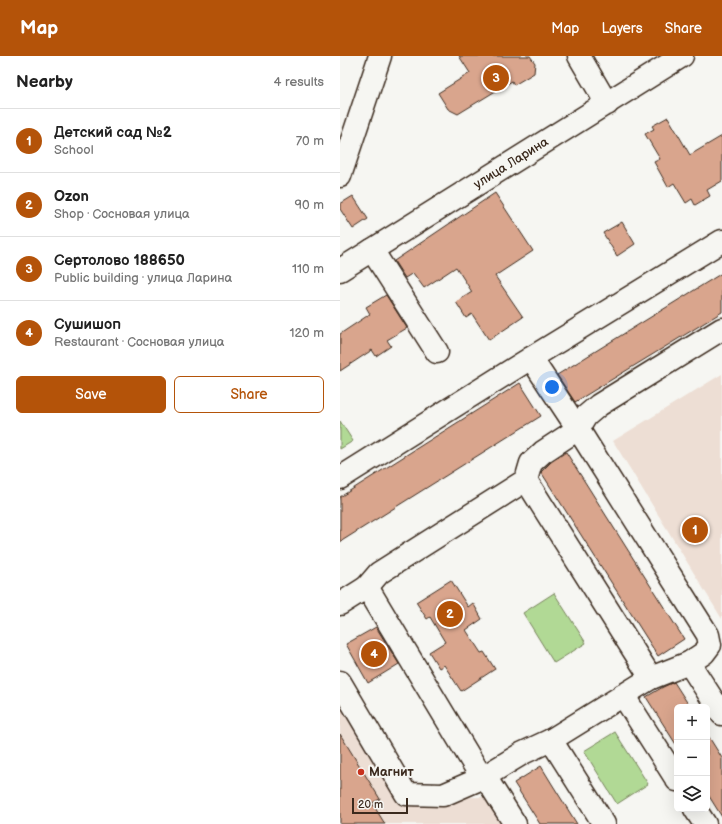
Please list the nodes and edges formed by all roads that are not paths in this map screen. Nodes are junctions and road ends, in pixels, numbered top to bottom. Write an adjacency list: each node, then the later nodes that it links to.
1 (380, 56): 5 (street)
2 (579, 56): 4 (street)
3 (682, 56): 4 (street, улица Ларина)
4 (607, 104): 7 (street, улица Ларина)
5 (340, 176)
6 (722, 241): 11 (street)
7 (372, 250): 8 (street, улица Ларина); 10 (street)
8 (340, 270)
9 (722, 329): 12 (street)
10 (437, 352)
11 (531, 358): 12 (street); 13 (street)
12 (578, 429): 14 (street); 17 (street)
13 (340, 478)
14 (526, 480): 15 (street); 18 (street)
15 (367, 587): 16 (street); 24 (street)
16 (340, 604)
17 (689, 663): 18 (street); 21 (street)
18 (651, 678): 20 (street)
19 (342, 690): 24 (street)
20 (623, 695): 22 (street); 23 (street)
21 (722, 714)
22 (551, 740): 24 (street); 27 (street)
23 (674, 776)
24 (482, 778): 26 (street)
25 (697, 812): 28 (street)
26 (515, 824)
27 (604, 824)
28 (705, 824)

